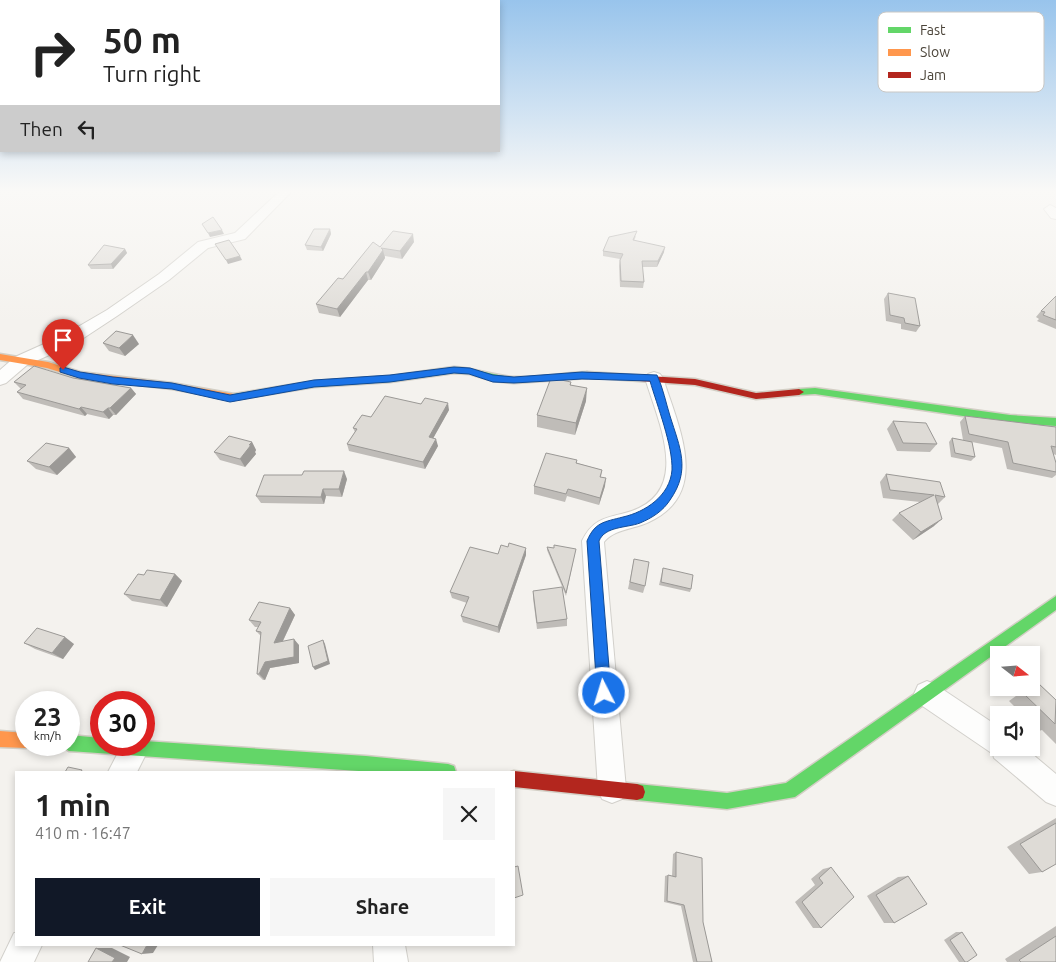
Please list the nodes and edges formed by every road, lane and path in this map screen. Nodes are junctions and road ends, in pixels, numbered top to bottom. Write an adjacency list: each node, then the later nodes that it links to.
1 (241, 235): 3 (street)
2 (0, 357): 3 (street)
3 (21, 361): 4 (street); 5 (street)
4 (654, 378): 6 (street); 19 (street)
5 (0, 379)
6 (1056, 422)
7 (1056, 602): 8 (street)
8 (928, 694): 9 (street); 19 (street)
9 (990, 737)
10 (0, 739): 11 (street)
11 (15, 740)
12 (155, 750): 15 (street)
13 (131, 756): 16 (street)
14 (1013, 756): 20 (street)
15 (366, 768): 17 (street)
16 (123, 771)
17 (428, 771)
18 (515, 779): 19 (street)
19 (612, 789)
20 (1056, 792)
21 (25, 946): 23 (street)
22 (388, 946): 24 (street)
23 (16, 962)
24 (391, 962)

